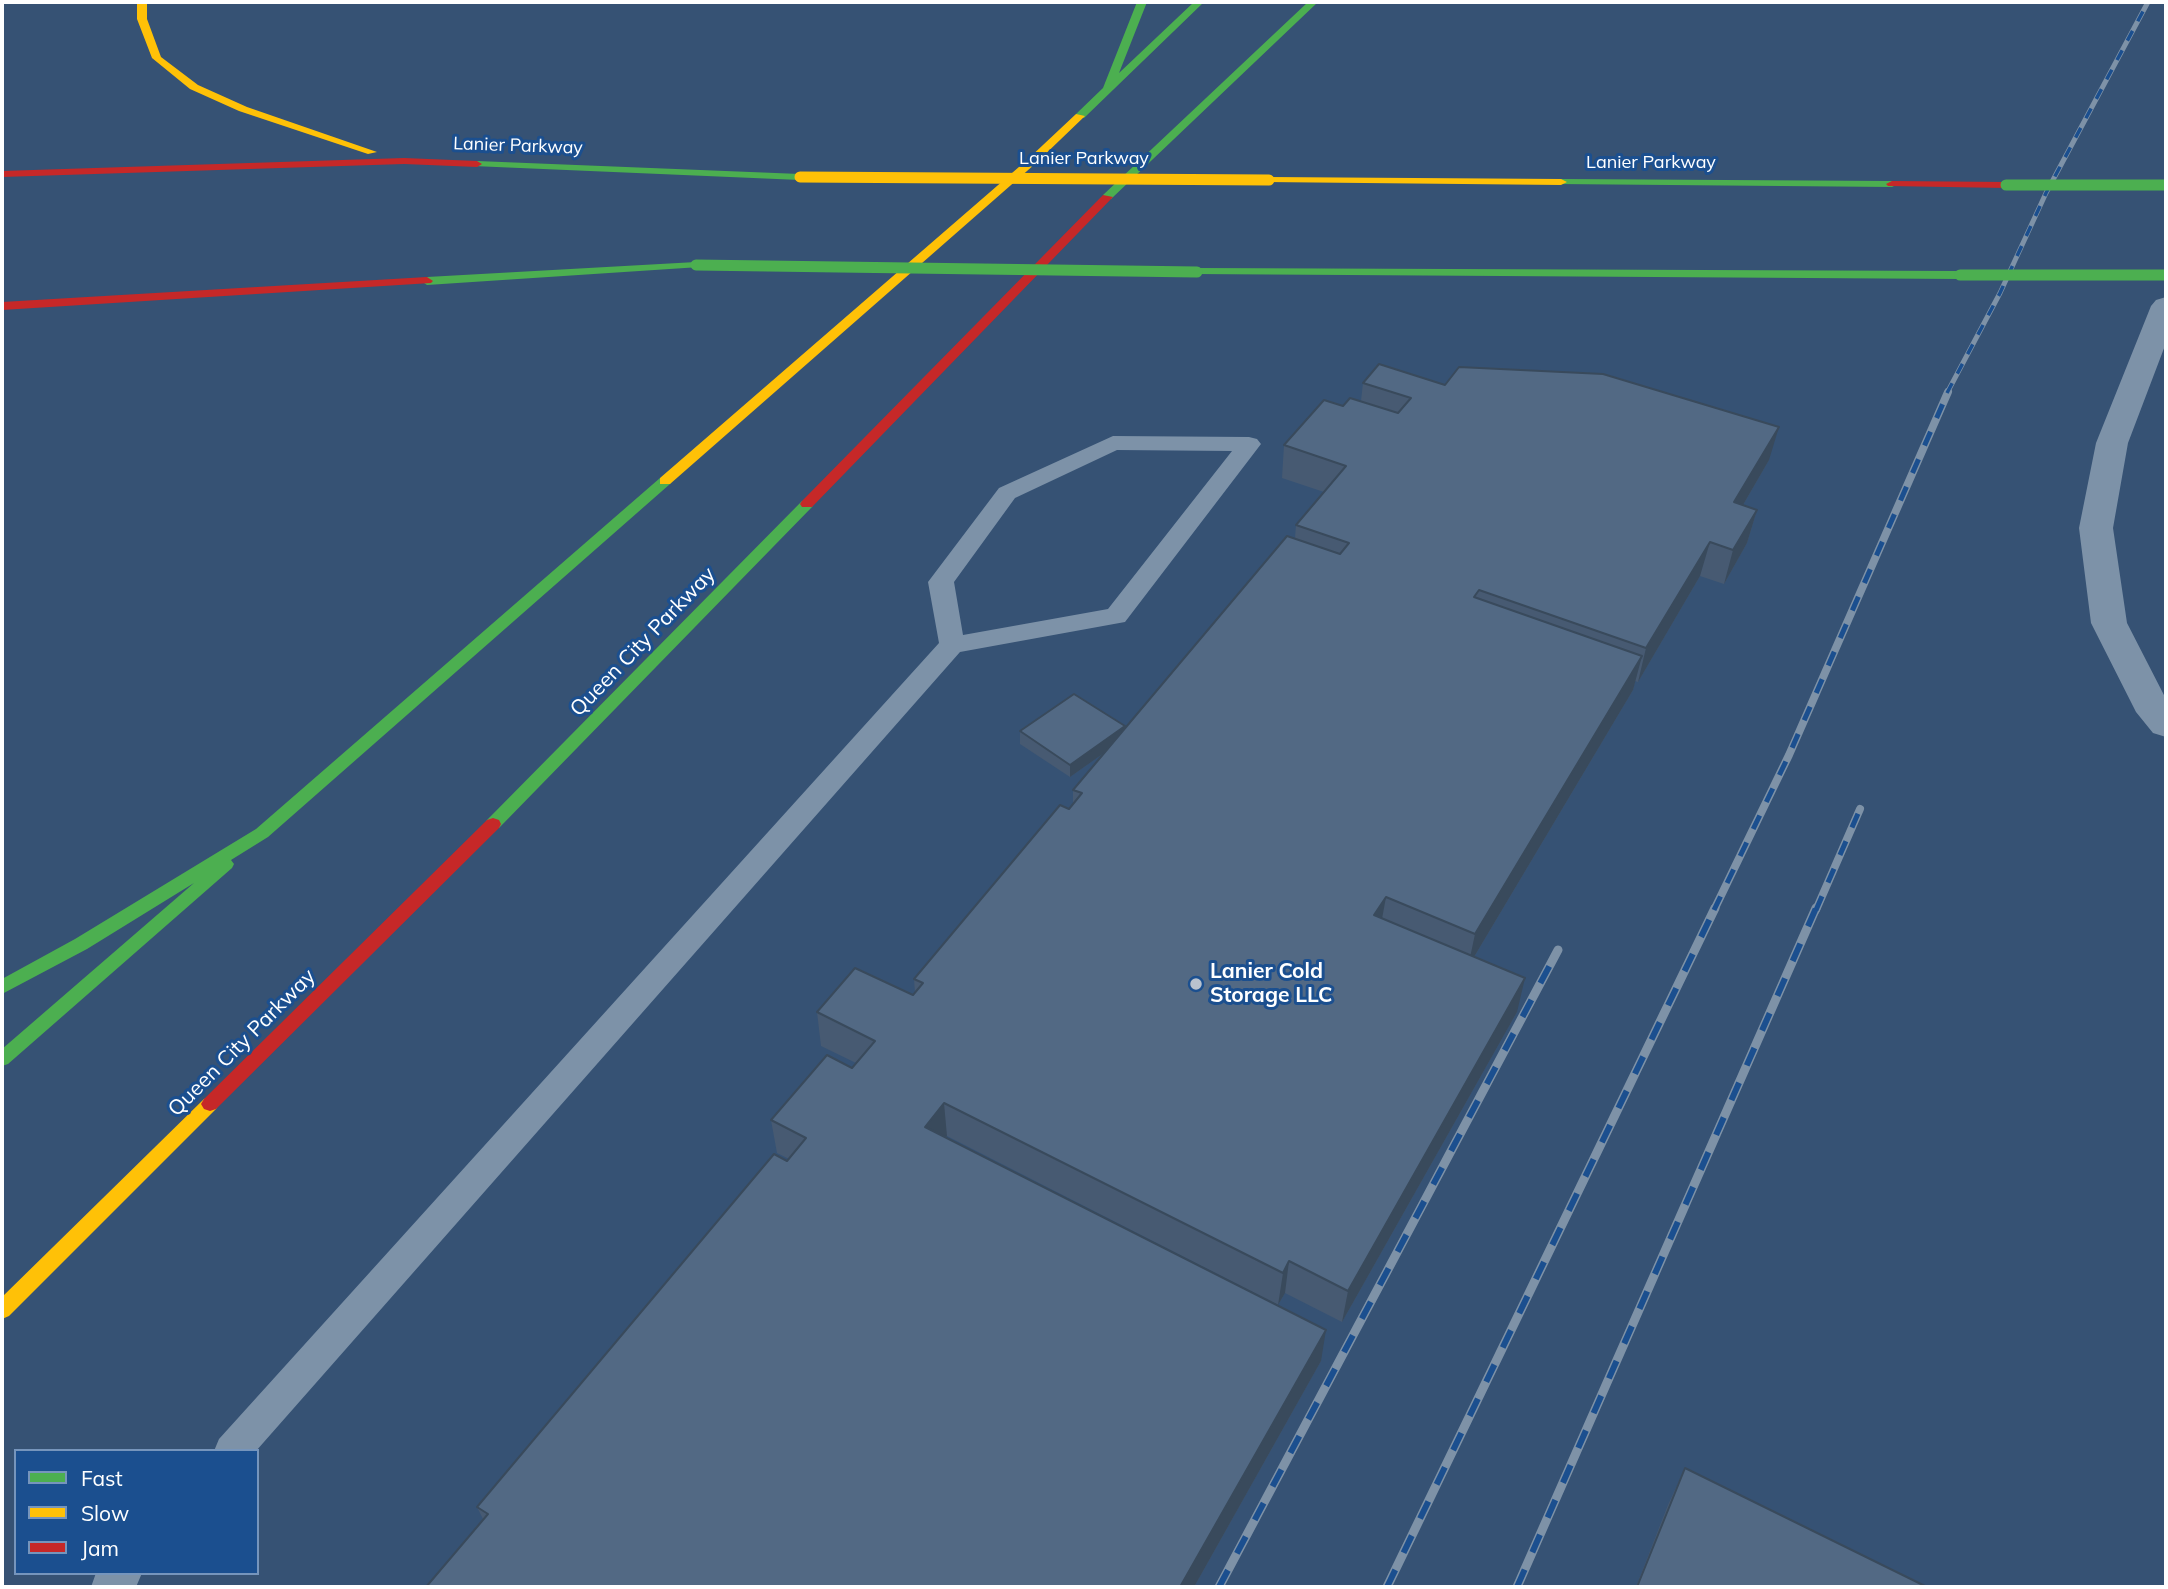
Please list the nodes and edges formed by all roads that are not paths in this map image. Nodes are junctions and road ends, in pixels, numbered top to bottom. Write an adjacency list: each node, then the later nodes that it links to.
1 (142, 2): 6 (main road)
2 (1142, 2): 5 (main road)
3 (1199, 2): 5 (main road)
4 (1313, 2): 19 (main road, Queen City Parkway)
5 (1108, 88): 16 (main road)
6 (404, 161): 7 (main road, Lanier Parkway); 8 (main road, Lanier Parkway, bridge)
7 (2, 174)
8 (2166, 185)
9 (696, 265): 10 (main road, bridge); 11 (main road); 12 (main road)
10 (2166, 275)
11 (184, 279)
12 (2, 306)
13 (2166, 306): 15 (street)
14 (952, 645): 14 (lane); 20 (lane)
15 (2166, 724)
16 (262, 833): 17 (main road); 18 (main road)
17 (2, 987)
18 (2, 1059)
19 (2, 1310)
20 (234, 1449)

